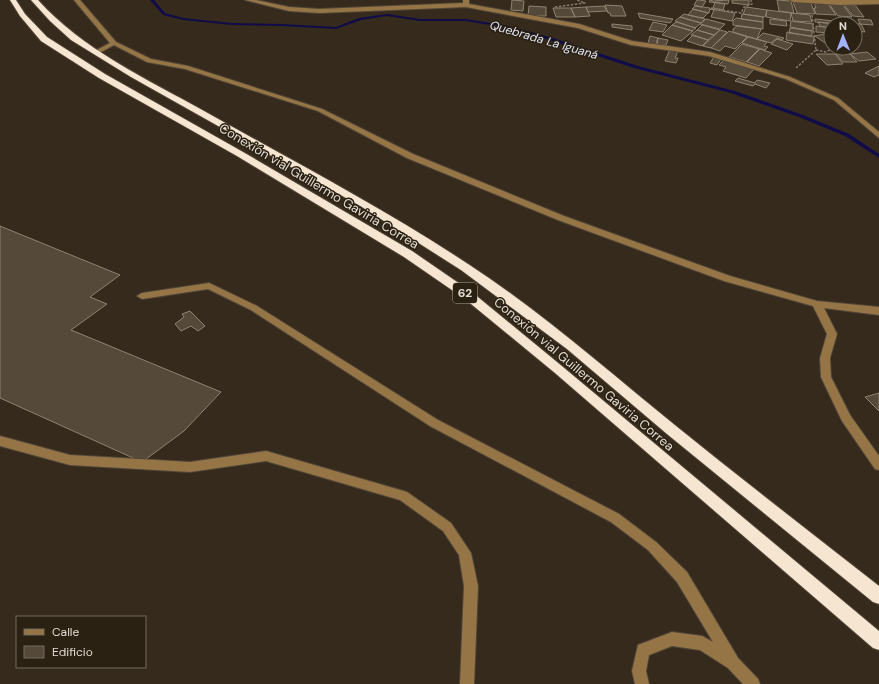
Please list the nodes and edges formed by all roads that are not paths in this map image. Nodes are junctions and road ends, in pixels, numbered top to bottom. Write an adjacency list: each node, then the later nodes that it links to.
1 (12, 0): 17 (highway, Conexión vial Guillermo Gaviria Correa / 62)
2 (34, 0): 9 (highway, Conexión vial Guillermo Gaviria Correa / 62)
3 (77, 0): 8 (street)
4 (248, 0): 7 (street)
5 (793, 0): 6 (street)
6 (879, 2)
7 (466, 3): 10 (street)
8 (114, 43): 9 (street); 12 (street)
9 (97, 52): 16 (highway, Conexión vial Guillermo Gaviria Correa / 62)
10 (879, 136)
11 (142, 296): 18 (street)
12 (817, 304): 13 (street); 15 (street)
13 (879, 311)
14 (0, 441): 19 (street)
15 (879, 465)
16 (879, 596)
17 (879, 642)
18 (733, 663): 20 (street); 21 (street)
19 (467, 684)
20 (642, 684)
21 (753, 684)

